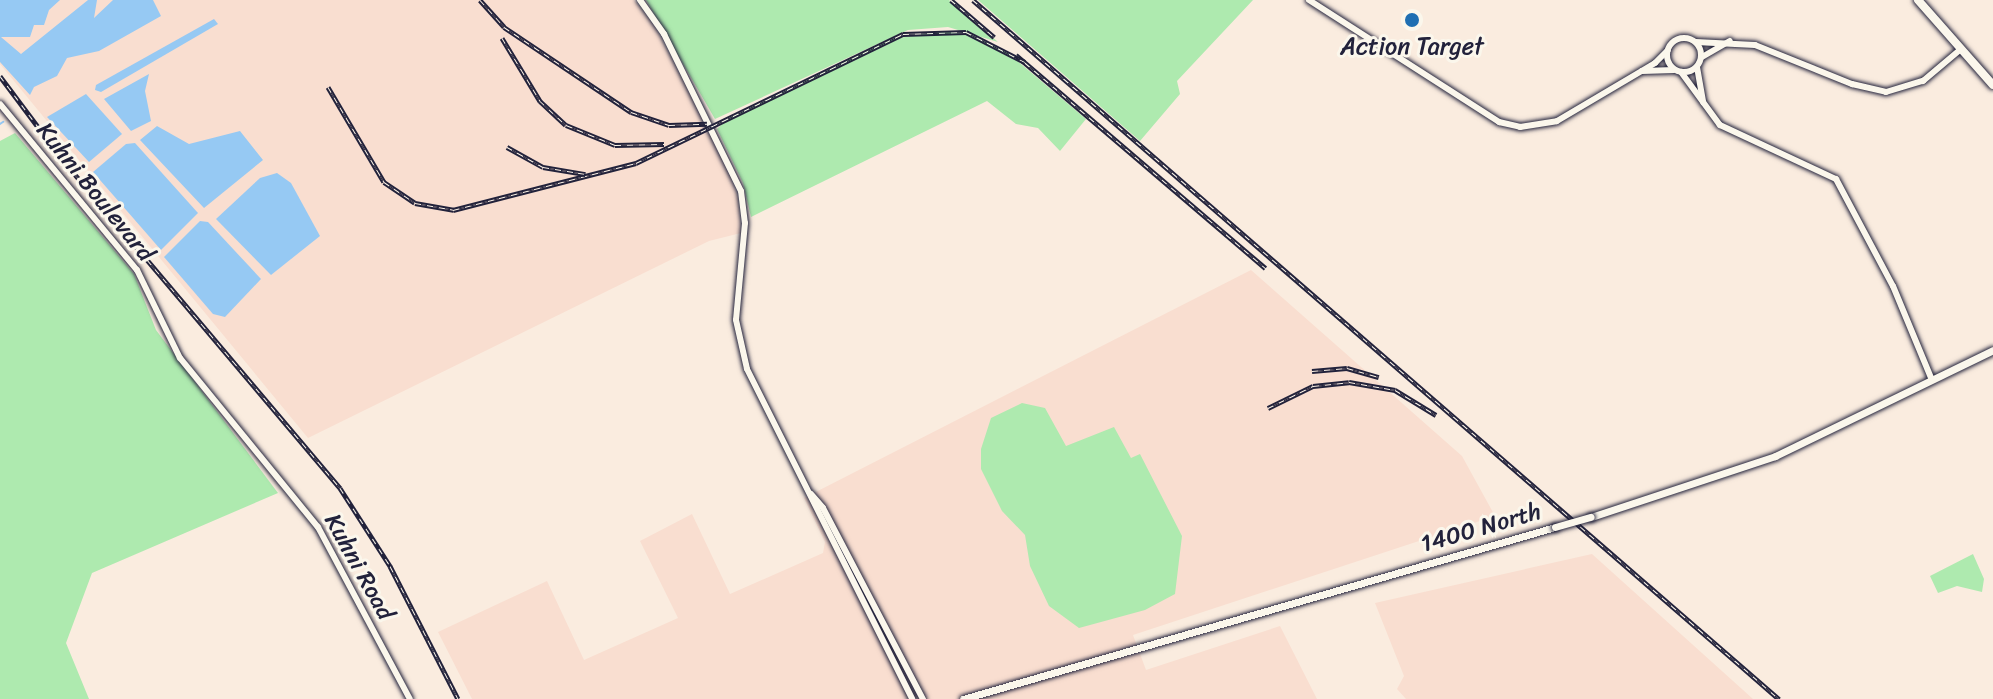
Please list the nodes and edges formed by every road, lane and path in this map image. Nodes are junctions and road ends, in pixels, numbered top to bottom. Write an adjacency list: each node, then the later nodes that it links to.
1 (640, 0): 18 (street)
2 (1309, 0): 10 (street)
3 (1918, 0): 6 (main road)
4 (1730, 41): 5 (street); 6 (street); 8 (street)
5 (1696, 42): 7 (street); 8 (street)
6 (1961, 49): 12 (main road)
7 (1668, 50): 10 (street); 11 (street)
8 (1702, 57): 9 (street)
9 (1697, 67): 11 (street); 13 (street)
10 (1642, 71): 11 (street)
11 (1678, 71): 13 (street)
12 (1993, 85)
13 (1703, 102): 16 (street)
14 (0, 104): 17 (street, Kuhni Boulevard)
15 (1993, 350): 16 (main road, 1400 North)
16 (1932, 380): 22 (main road, 1400 North, bridge)
17 (267, 460): 19 (street, Kuhni Road)
18 (811, 494): 20 (street); 21 (street)
19 (410, 699)
20 (912, 699)
21 (923, 699)
22 (963, 699)

